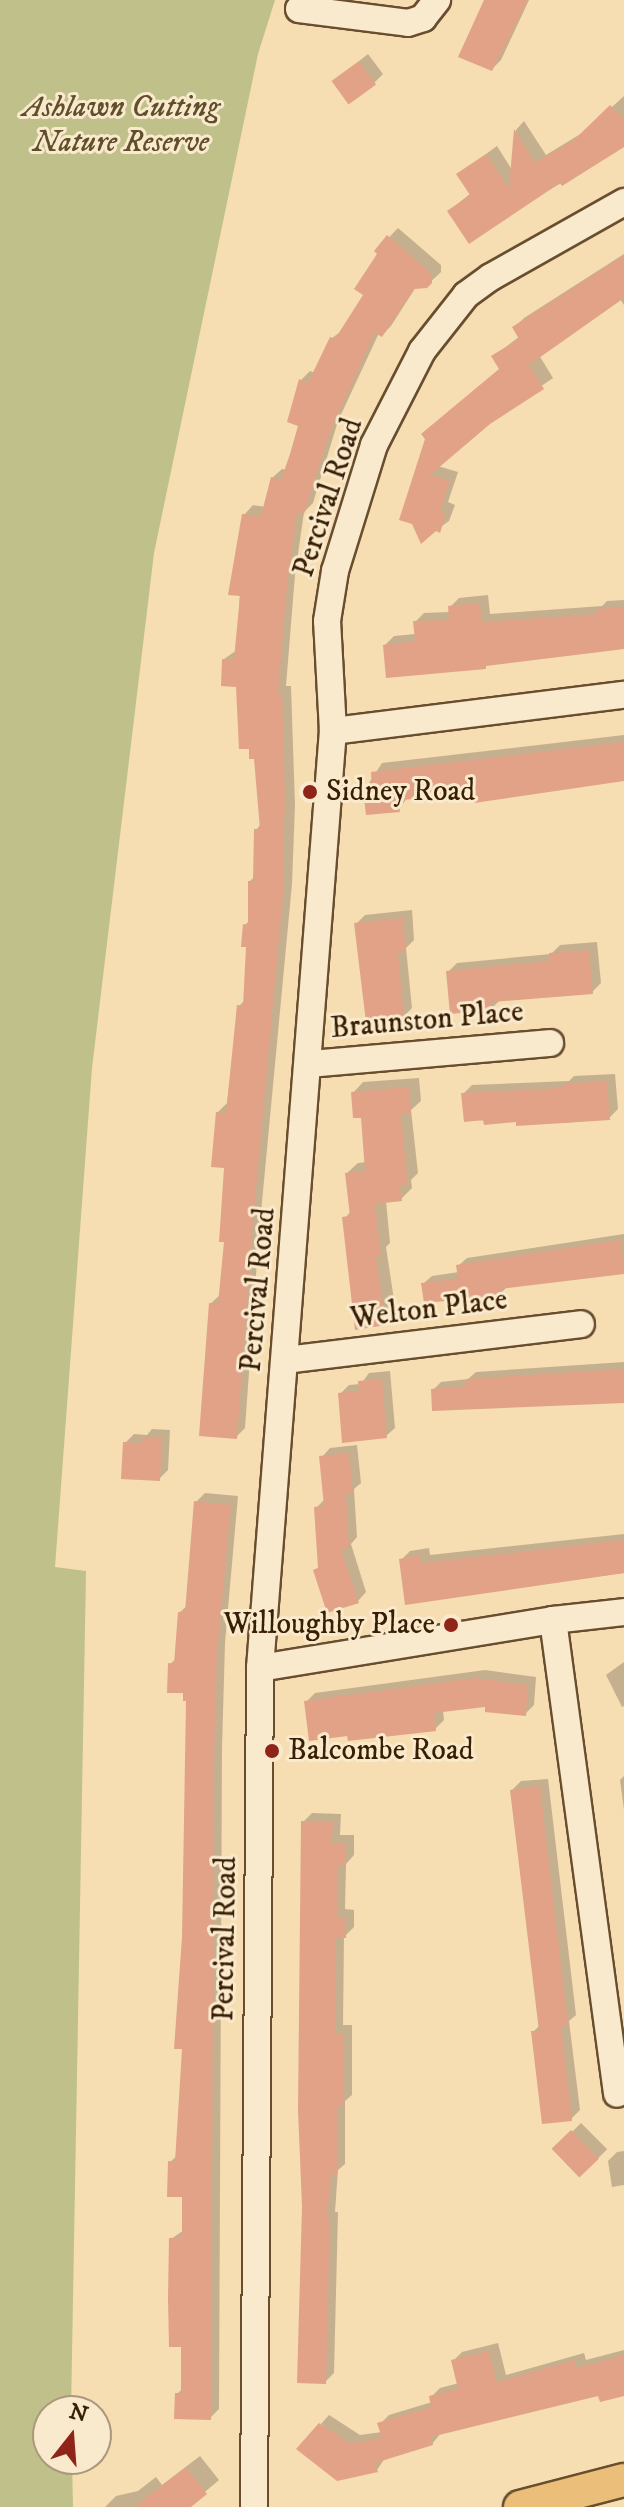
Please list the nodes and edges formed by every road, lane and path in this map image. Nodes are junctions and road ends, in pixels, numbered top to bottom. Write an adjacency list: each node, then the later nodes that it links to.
1 (437, 0): 2 (street)
2 (299, 9)
3 (624, 202): 5 (street, Percival Road)
4 (624, 695): 5 (street)
5 (333, 731): 7 (street, Percival Road)
6 (550, 1043): 7 (street, Braunston Place)
7 (310, 1064): 9 (street, Percival Road)
8 (581, 1324): 9 (street, Welton Place)
9 (285, 1360): 12 (street, Percival Road)
10 (624, 1612): 11 (street)
11 (553, 1620): 12 (street); 13 (street)
12 (260, 1668): 15 (street, Percival Road)
13 (617, 2094)
14 (624, 2480): 16 (main road)
15 (254, 2507)
16 (520, 2507)

